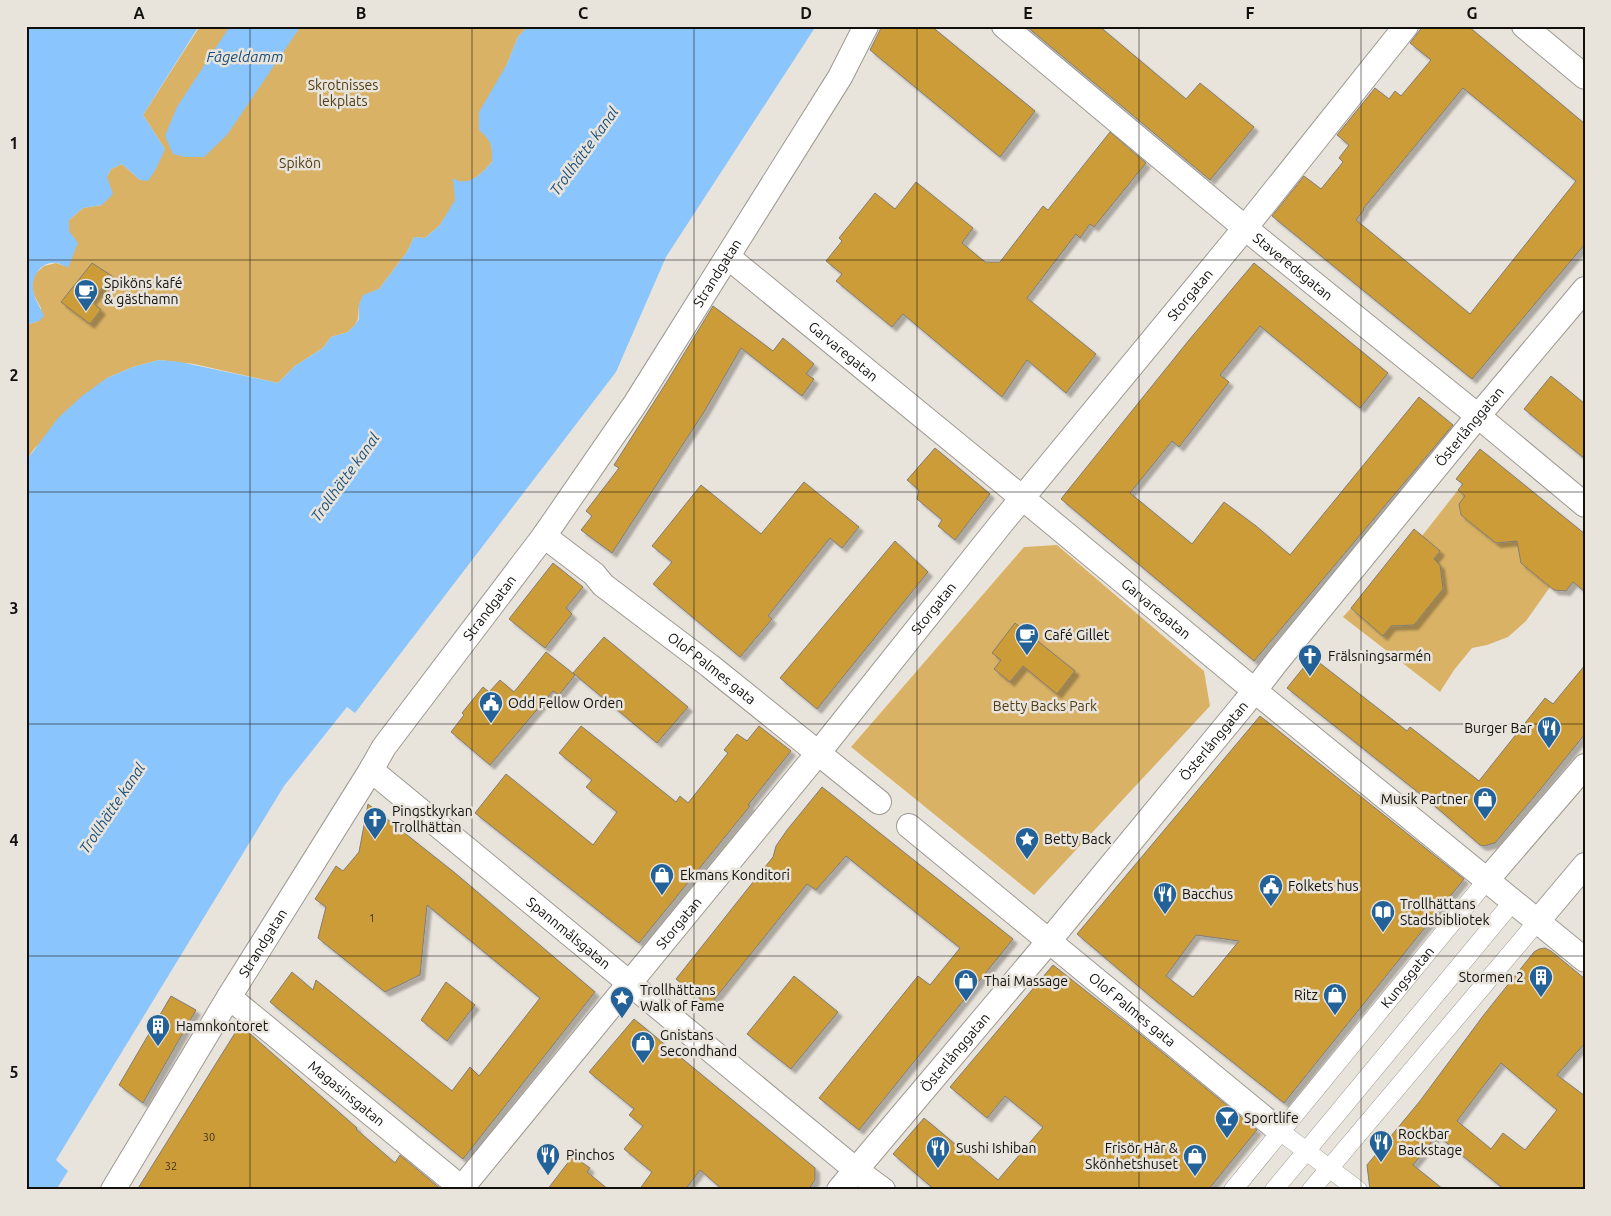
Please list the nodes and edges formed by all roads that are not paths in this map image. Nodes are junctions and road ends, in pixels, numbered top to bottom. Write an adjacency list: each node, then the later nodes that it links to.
1 (866, 26): 7 (street, Strandgatan)
2 (1004, 26): 6 (street, Staveredsgatan)
3 (1406, 26): 6 (street, Storgatan)
4 (1524, 26): 5 (street)
5 (1585, 77)
6 (1245, 228): 9 (street, Staveredsgatan); 10 (street, Storgatan)
7 (728, 257): 10 (street, Garvaregatan); 12 (street, Strandgatan)
8 (1585, 289): 9 (street, Österlånggatan)
9 (1478, 416): 11 (street, Staveredsgatan); 13 (street, Österlånggatan)
10 (1022, 499): 13 (street, Garvaregatan); 14 (street, Storgatan)
11 (1585, 505)
12 (544, 536): 14 (street, Olof Palmes gata); 16 (street, Strandgatan)
13 (1255, 691): 20 (street, Garvaregatan); 23 (street, Österlånggatan)
14 (819, 752): 17 (street, Olof Palmes gata); 25 (street, Storgatan)
15 (1585, 766): 20 (street, Kungsgatan)
16 (371, 770): 25 (street, Spannmålsgatan); 26 (street, Strandgatan)
17 (880, 802)
18 (909, 826): 23 (street, Olof Palmes gata)
19 (1585, 865): 22 (street)
20 (1487, 880): 21 (street, Garvaregatan); 27 (street, Kungsgatan)
21 (1514, 902): 22 (street, Garvaregatan); 28 (street)
22 (1537, 922): 24 (street, Garvaregatan); 29 (street)
23 (1049, 941): 27 (street, Olof Palmes gata); 30 (street, Österlånggatan)
24 (1585, 960)
25 (631, 983): 30 (street, Spannmålsgatan); 31 (street, Storgatan)
26 (229, 997): 31 (street, Magasinsgatan); 32 (street, Strandgatan)
27 (1281, 1132): 28 (street, Olof Palmes gata); 35 (street, Kungsgatan)
28 (1307, 1150): 29 (street, Olof Palmes gata); 36 (street)
29 (1329, 1167): 37 (street); 38 (street, Olof Palmes gata)
30 (856, 1170): 33 (street, Österlånggatan); 34 (street, Spannmålsgatan)
31 (462, 1189)
32 (113, 1190)
33 (839, 1190)
34 (883, 1190)
35 (1233, 1190)
36 (1274, 1190)
37 (1311, 1190)
38 (1358, 1190)

